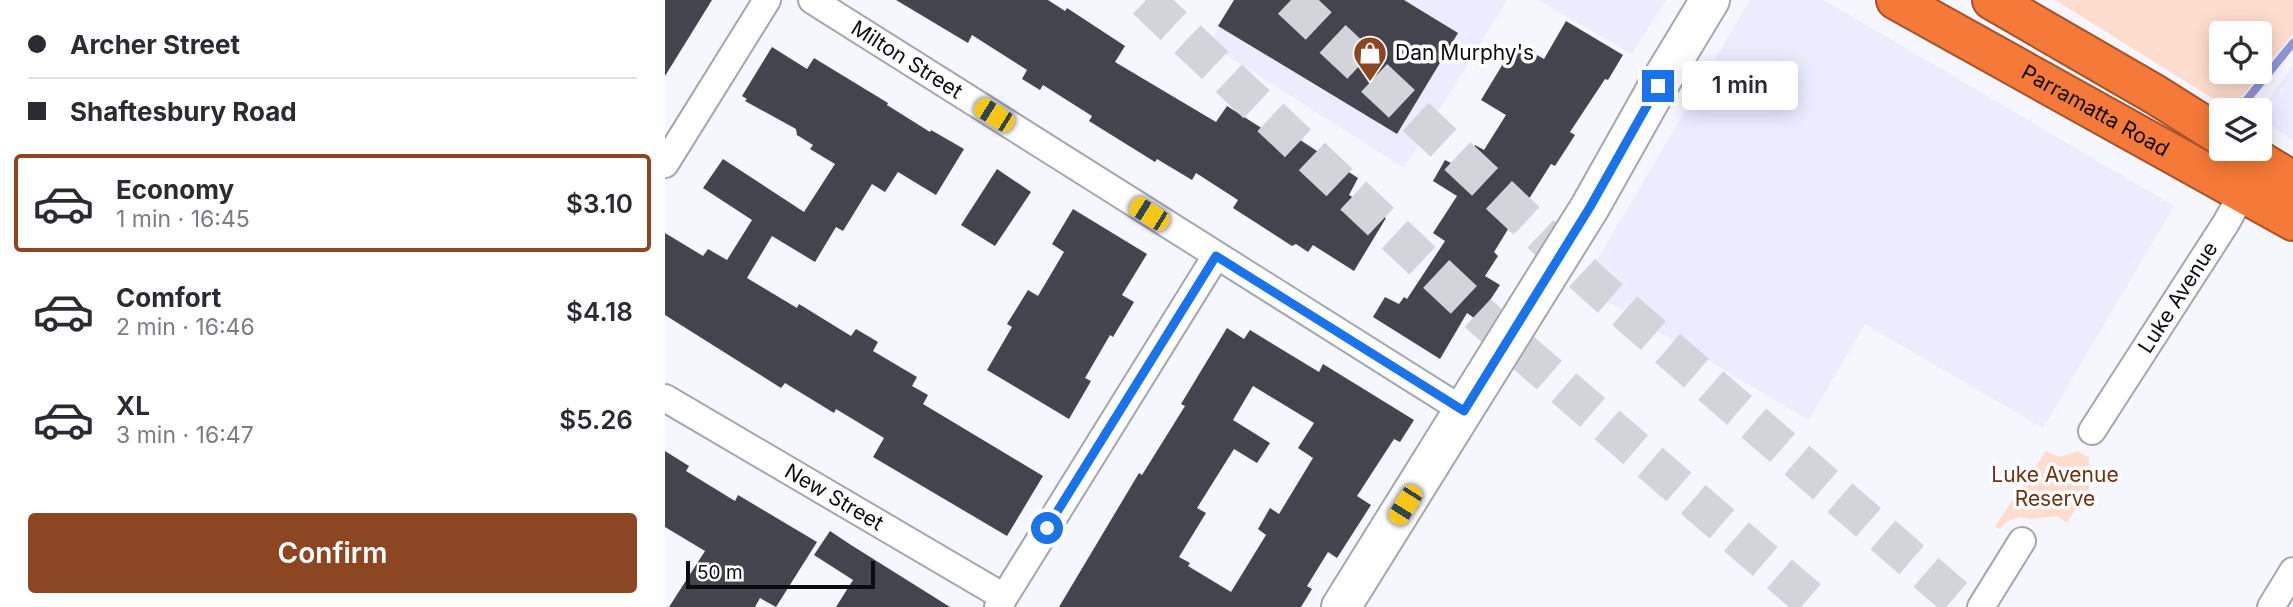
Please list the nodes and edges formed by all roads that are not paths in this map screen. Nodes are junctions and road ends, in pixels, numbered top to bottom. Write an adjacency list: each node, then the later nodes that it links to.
1 (767, 0): 9 (street)
2 (812, 0): 13 (street, Milton Street)
3 (1710, 0): 15 (main road)
4 (1896, 0): 7 (highway, Parramatta Road)
5 (1992, 0): 6 (highway, Parramatta Road)
6 (2071, 47): 7 (highway); 8 (highway, Parramatta Road)
7 (2050, 86): 10 (highway, Parramatta Road)
8 (2209, 128)
9 (665, 164)
10 (2248, 168): 11 (highway, Parramatta Road); 12 (highway, Parramatta Road); 16 (street, Luke Avenue)
11 (2293, 181)
12 (2293, 222)
13 (1216, 256): 15 (street, Milton Street); 19 (street)
14 (665, 398): 19 (street, New Street)
15 (1464, 411): 20 (main road)
16 (2092, 431)
17 (2022, 541): 21 (street)
18 (2293, 571): 22 (street)
19 (1001, 602)
20 (1341, 607)
21 (1981, 607)
22 (2271, 607)

